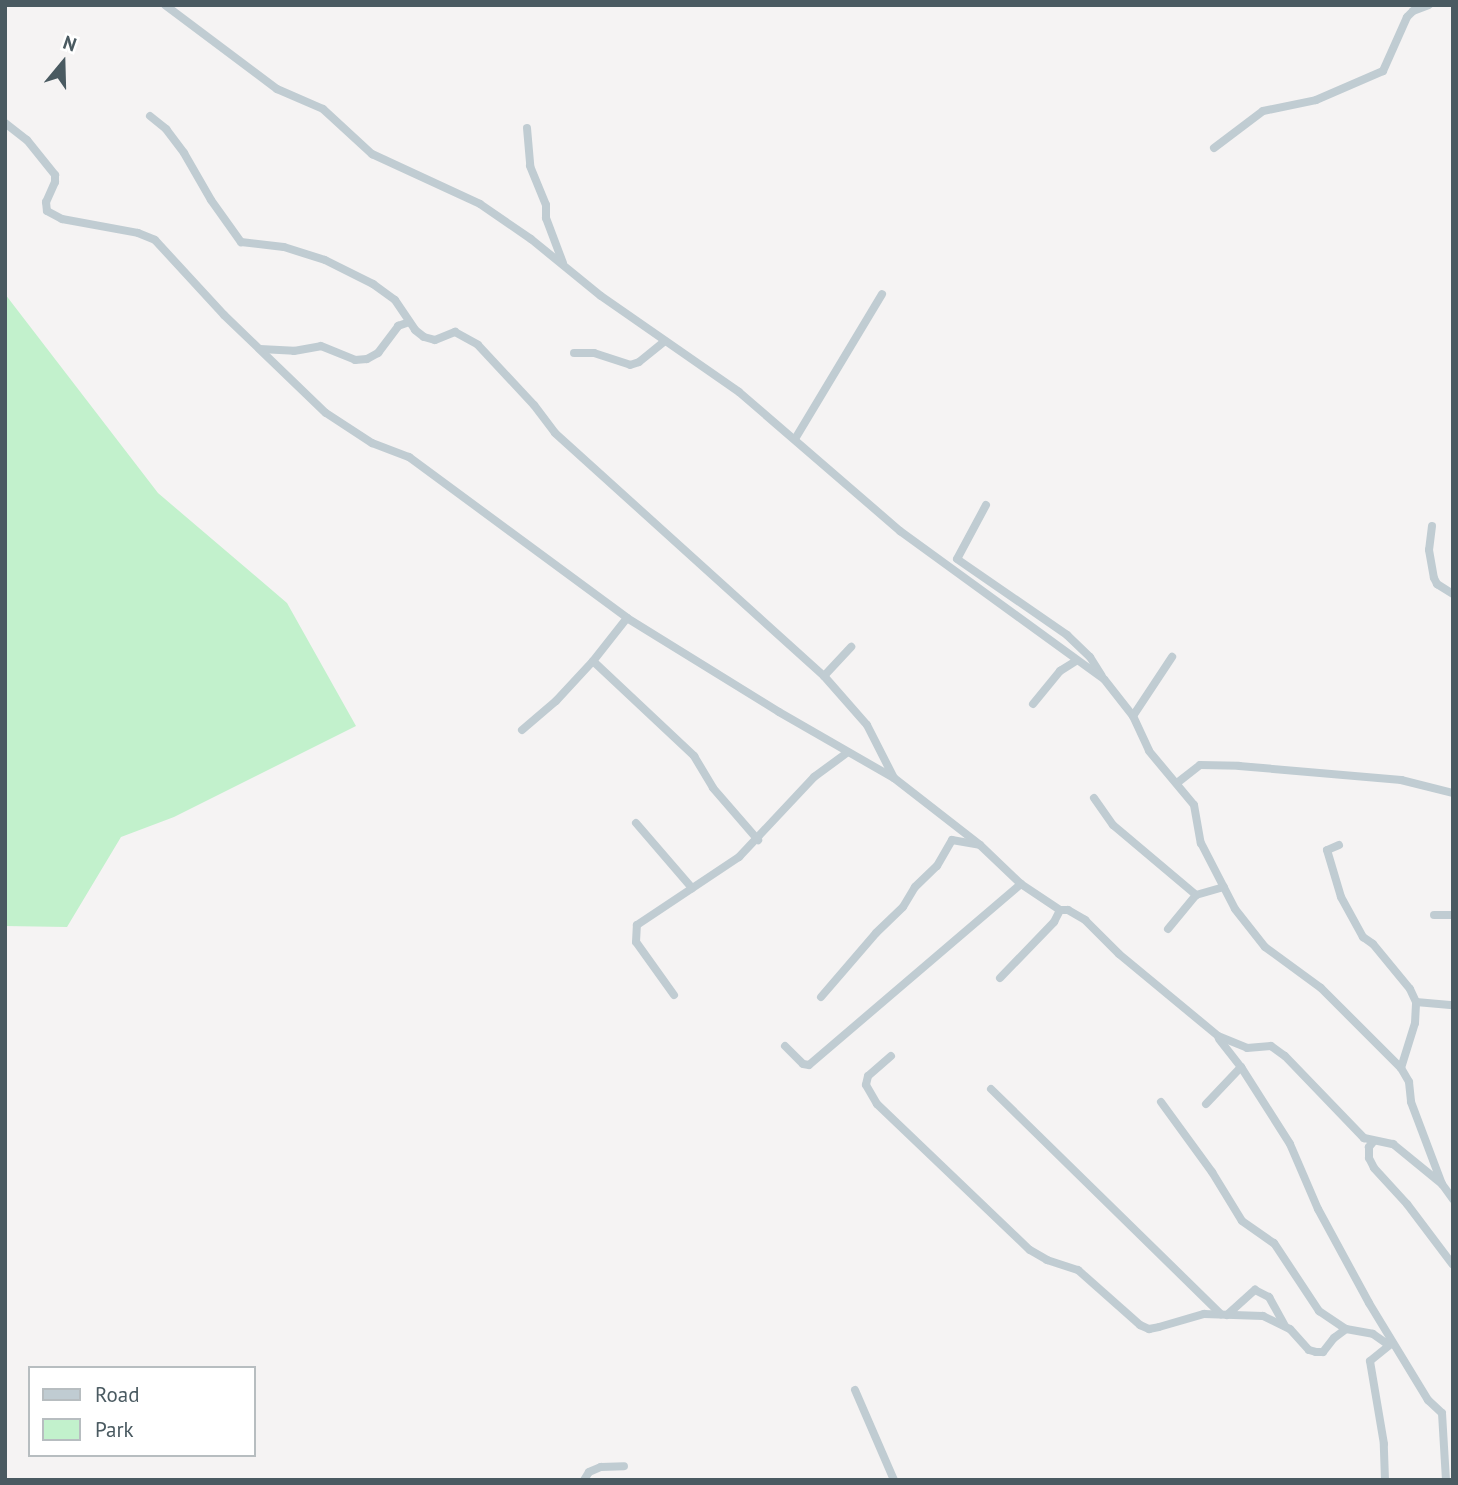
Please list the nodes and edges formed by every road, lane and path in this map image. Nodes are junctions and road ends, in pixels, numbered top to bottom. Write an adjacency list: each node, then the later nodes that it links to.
1 (165, 5): 7 (street)
2 (1429, 5): 6 (street)
3 (150, 116): 9 (street)
4 (5, 123): 11 (street)
5 (527, 128): 7 (street)
6 (1214, 148)
7 (564, 265): 10 (street)
8 (881, 294): 13 (street)
9 (409, 322): 11 (street); 24 (street)
10 (664, 342): 12 (street); 13 (street)
11 (258, 348): 19 (street)
12 (574, 353)
13 (795, 439): 16 (street)
14 (986, 505): 17 (street)
15 (1432, 526): 18 (street)
16 (974, 583): 17 (street); 23 (street)
17 (991, 585): 25 (street)
18 (1453, 594)
19 (627, 618): 22 (street); 29 (street)
20 (851, 647): 24 (street)
21 (1172, 657): 27 (street)
22 (593, 661): 28 (street); 35 (street)
23 (1076, 661): 25 (street); 26 (street)
24 (824, 676): 30 (street)
25 (1104, 679): 27 (street)
26 (1034, 704)
27 (1133, 716): 31 (street)
28 (522, 730)
29 (848, 752): 30 (street); 35 (street)
30 (894, 778): 36 (street)
31 (1177, 783): 32 (street); 39 (street)
32 (1453, 793)
33 (1094, 798): 41 (street)
34 (636, 824): 40 (street)
35 (758, 840): 40 (street)
36 (980, 845): 38 (street); 48 (street)
37 (1339, 845): 49 (street)
38 (1021, 884): 42 (street); 52 (street)
39 (1224, 887): 41 (street); 55 (street)
40 (692, 888): 47 (street)
41 (1196, 895): 45 (street)
42 (1060, 910): 46 (street); 51 (street)
43 (1434, 915): 44 (street)
44 (1453, 915)
45 (1168, 929)
46 (1000, 978)
47 (674, 996)
48 (821, 997)
49 (1416, 1002): 50 (street); 55 (street)
50 (1453, 1005)
51 (1217, 1036): 54 (street); 59 (street)
52 (785, 1046)
53 (891, 1056): 63 (street)
54 (1241, 1067): 58 (street); 66 (street)
55 (1401, 1068): 60 (street)
56 (990, 1089): 63 (street)
57 (1161, 1102): 65 (street)
58 (1206, 1104)
59 (1374, 1141): 60 (street); 62 (street)
60 (1441, 1184): 61 (street)
61 (1453, 1199)
62 (1453, 1265)
63 (1224, 1315): 64 (street); 64 (street)
64 (1284, 1326): 65 (street)
65 (1346, 1329): 66 (street)
66 (1391, 1344): 68 (street); 73 (street)
67 (855, 1390): 72 (street)
68 (1442, 1413): 69 (street); 74 (street)
69 (1453, 1413)
70 (624, 1466): 71 (street)
71 (584, 1480)
72 (894, 1480)
73 (1385, 1480)
74 (1446, 1480)

